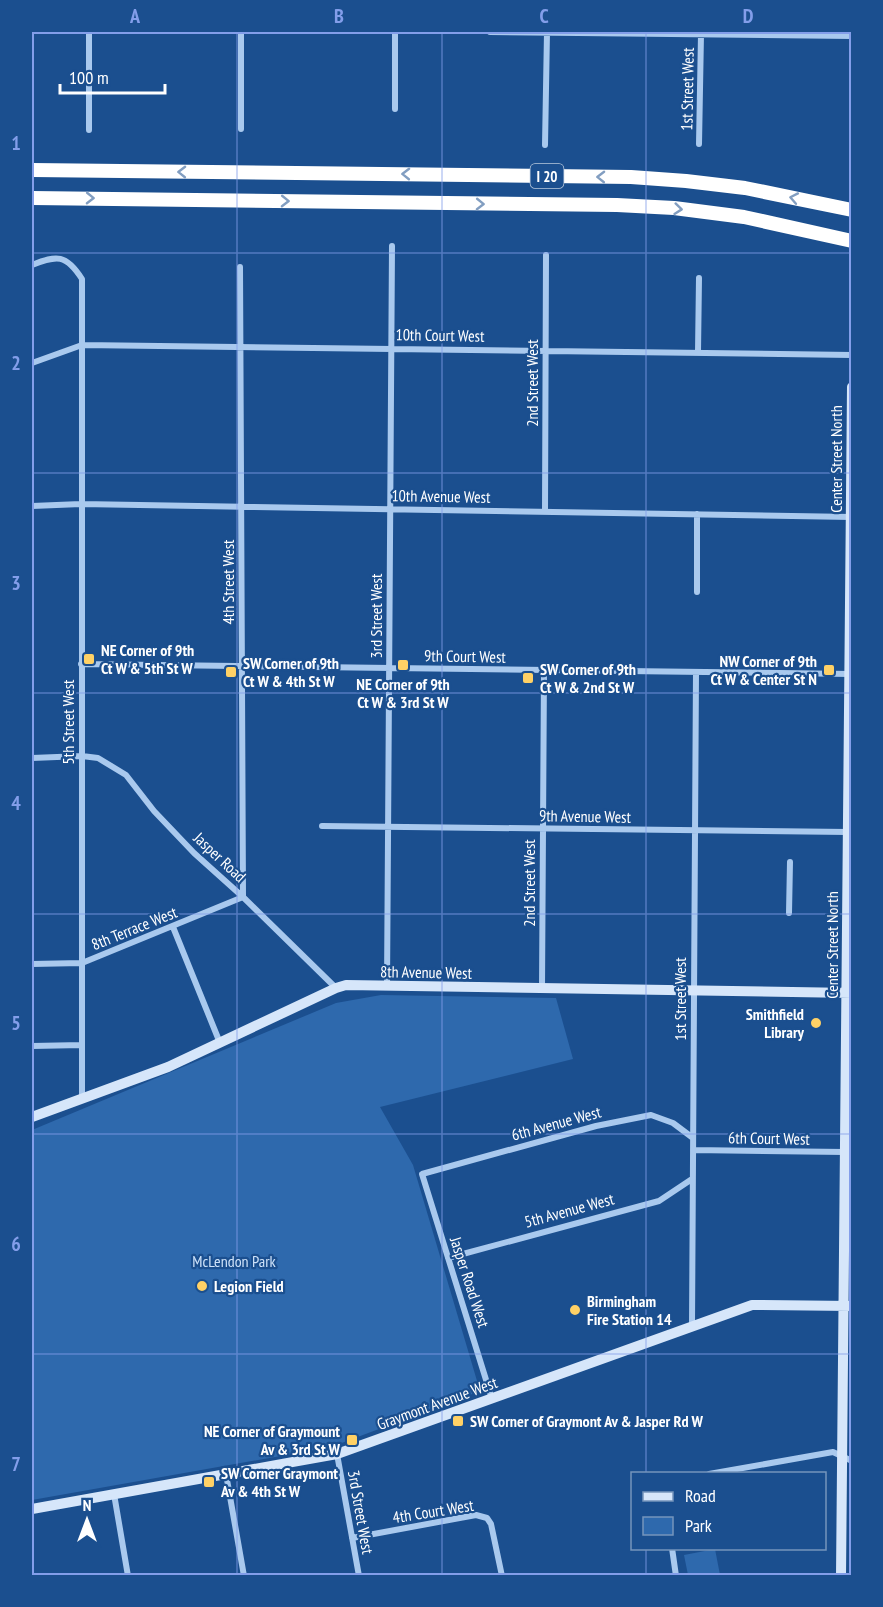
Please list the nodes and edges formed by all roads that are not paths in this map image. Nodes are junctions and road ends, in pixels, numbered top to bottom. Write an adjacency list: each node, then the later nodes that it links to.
1 (90, 32): 10 (street)
2 (242, 32): 9 (street)
3 (395, 32): 8 (street)
4 (490, 32): 5 (street)
5 (547, 32): 6 (street); 12 (street)
6 (701, 34): 7 (street); 11 (street, 1st Street West)
7 (852, 36)
8 (394, 109)
9 (241, 129)
10 (89, 130)
11 (699, 144)
12 (545, 145)
13 (32, 170): 15 (highway, I 20, one-way to 13)
14 (32, 198): 16 (highway, I 20, one-way to 16)
15 (852, 210)
16 (852, 241)
17 (392, 246): 24 (street, 3rd Street West)
18 (546, 255): 25 (street, 2nd Street West)
19 (32, 265): 22 (street, 5th Street West)
20 (240, 267): 23 (street, 4th Street West)
21 (699, 278): 26 (street)
22 (82, 345): 23 (street, 10th Court West); 28 (street, 10th Court West); 30 (street, 5th Street West)
23 (240, 346): 24 (street, 10th Court West); 32 (street, 4th Street West)
24 (391, 348): 25 (street, 10th Court West); 33 (street, 3rd Street West)
25 (546, 350): 26 (street, 10th Court West); 34 (street, 2nd Street West)
26 (698, 352): 27 (street, 10th Court West)
27 (852, 355)
28 (32, 363)
29 (852, 387): 36 (main road, Center Street North)
30 (81, 504): 31 (street, 10th Avenue West); 32 (street, 10th Avenue West); 38 (street, 5th Street West)
31 (32, 506)
32 (241, 507): 33 (street, 10th Avenue West); 39 (street, 4th Street West)
33 (390, 509): 34 (street, 10th Avenue West); 40 (street, 3rd Street West)
34 (545, 511): 35 (street, 10th Avenue West)
35 (697, 514): 36 (street, 10th Avenue West); 37 (street)
36 (851, 517): 43 (main road, Center Street North)
37 (697, 592)
38 (81, 664): 39 (street, 9th Court West); 44 (street, 5th Street West)
39 (242, 666): 40 (street, 9th Court West); 52 (street, 4th Street West)
40 (389, 668): 41 (street, 9th Court West); 47 (street, 3rd Street West)
41 (544, 670): 42 (street, 9th Court West); 48 (street, 2nd Street West)
42 (696, 672): 43 (street, 9th Court West); 49 (street, 1st Street West)
43 (850, 674): 50 (main road, Center Street North)
44 (81, 756): 45 (street); 52 (street, Jasper Road); 55 (street, 5th Street West)
45 (32, 758)
46 (322, 826): 47 (street, 9th Avenue West)
47 (388, 827): 48 (street, 9th Avenue West); 57 (street, 3rd Street West)
48 (543, 829): 49 (street, 9th Avenue West); 59 (street, 2nd Street West)
49 (695, 830): 50 (street, 9th Avenue West); 60 (street, 1st Street West)
50 (848, 832): 61 (main road, Center Street North)
51 (790, 862): 53 (street)
52 (243, 897): 54 (street, 8th Terrace West); 58 (street, Jasper Road)
53 (789, 913)
54 (173, 927): 55 (street, 8th Terrace West); 62 (street)
55 (82, 963): 56 (street, 8th Terrace West); 64 (street, 5th Street West)
56 (32, 964)
57 (387, 986): 58 (main road, 8th Avenue West); 59 (main road, 8th Avenue West)
58 (336, 988): 62 (main road, 8th Avenue West)
59 (542, 988): 60 (main road, 8th Avenue West)
60 (694, 991): 61 (main road, 8th Avenue West); 67 (street, 1st Street West)
61 (849, 993): 69 (main road, Center Street North)
62 (220, 1044): 65 (main road, 8th Avenue West)
63 (32, 1046): 64 (street)
64 (82, 1046): 65 (street, 5th Street West)
65 (82, 1099): 66 (main road, 8th Avenue West)
66 (32, 1117)
67 (693, 1138): 68 (street, 1st Street West); 70 (street, 6th Avenue West)
68 (693, 1150): 69 (street, 6th Court West); 71 (street, 1st Street West)
69 (848, 1152): 73 (main road, Center Street North)
70 (422, 1174): 72 (street, Jasper Road West)
71 (692, 1179): 72 (street, 5th Avenue West); 74 (street, 1st Street West)
72 (448, 1258): 75 (street, Jasper Road West)
73 (848, 1306): 74 (main road, Graymont Avenue West); 77 (main road, Center Street North)
74 (692, 1325): 75 (main road, Graymont Avenue West)
75 (492, 1399): 76 (main road, Graymont Avenue West)
76 (337, 1454): 79 (main road, Graymont Avenue West); 82 (street, 3rd Street West)
77 (847, 1458): 78 (street); 89 (main road, Center Street North)
78 (715, 1472)
79 (226, 1474): 80 (main road, Graymont Avenue West); 85 (street)
80 (114, 1494): 81 (main road, Graymont Avenue West); 84 (street)
81 (32, 1509)
82 (352, 1538): 86 (street, 3rd Street West); 87 (street, 4th Court West)
83 (672, 1550): 88 (street)
84 (128, 1575)
85 (244, 1575)
86 (359, 1575)
87 (502, 1575)
88 (676, 1575)
89 (841, 1575)

